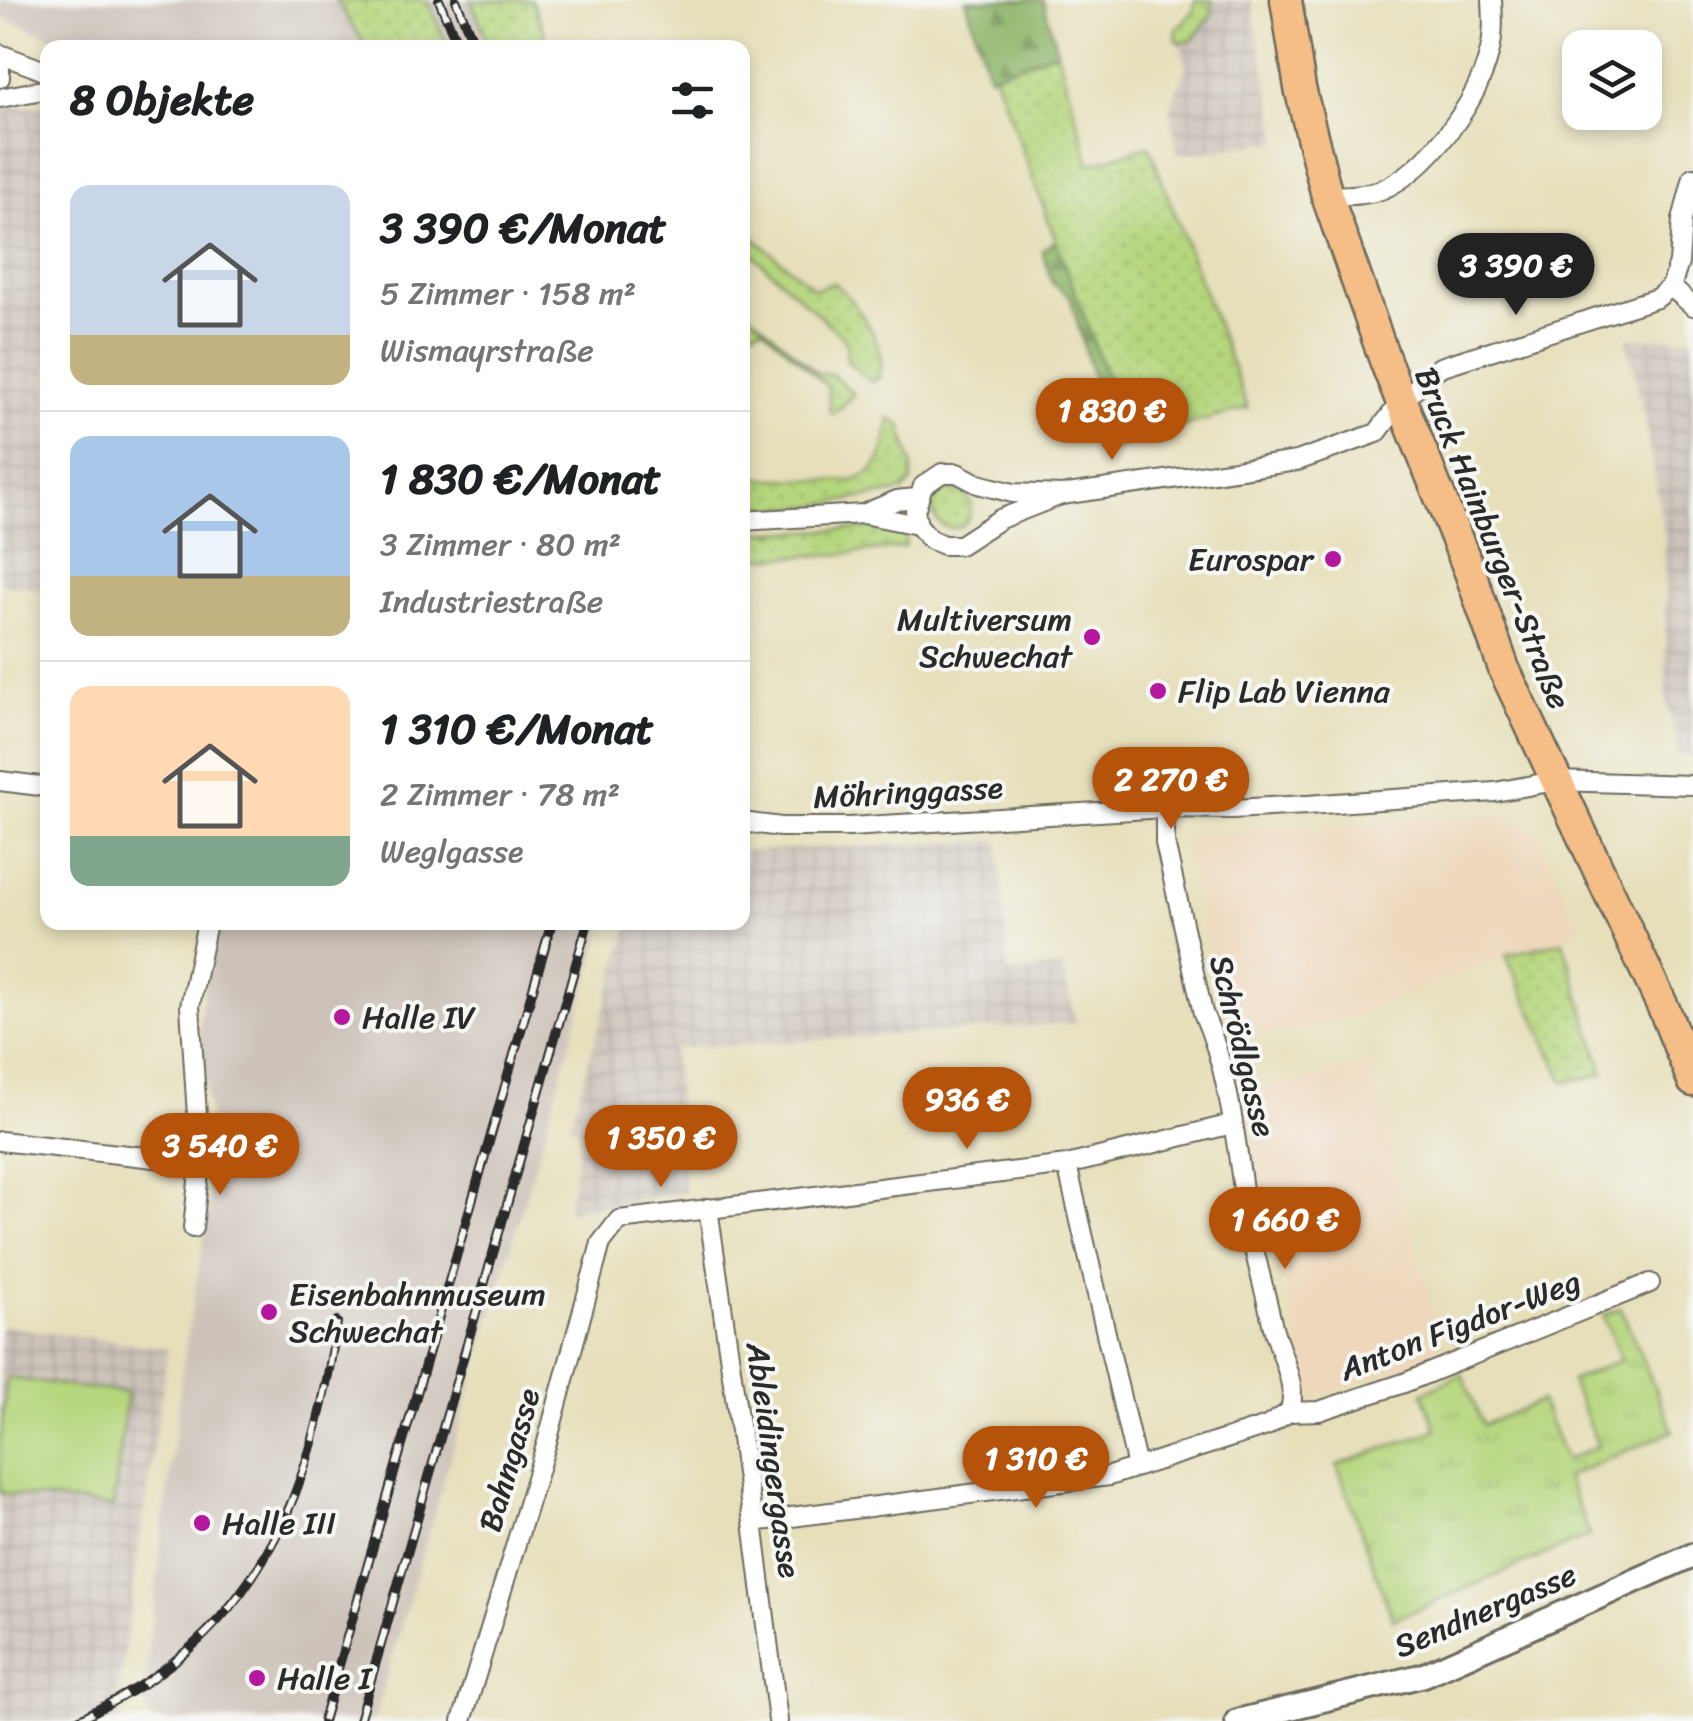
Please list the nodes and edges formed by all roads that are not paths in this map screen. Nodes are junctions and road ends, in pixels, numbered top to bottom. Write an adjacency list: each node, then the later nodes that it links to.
1 (1286, 0): 10 (main road, Bruck Hainburger-Straße)
2 (1492, 0): 10 (street)
3 (0, 54): 5 (street)
4 (0, 64): 6 (street)
5 (40, 69)
6 (0, 78)
7 (40, 91): 8 (street)
8 (0, 98)
9 (1693, 177): 11 (street)
10 (1327, 196): 13 (main road, Bruck Hainburger-Straße)
11 (1671, 287): 12 (street); 13 (street)
12 (1693, 306)
13 (1402, 400): 15 (street); 22 (main road, Bruck Hainburger-Straße)
14 (978, 484): 15 (street); 16 (street); 20 (street)
15 (1062, 495): 20 (street)
16 (916, 498): 17 (street); 19 (street)
17 (864, 514): 18 (street); 19 (street)
18 (750, 521)
19 (918, 525): 20 (street)
20 (980, 532)
21 (0, 781): 23 (street)
22 (1555, 781): 24 (street, Möhringgasse); 25 (street, Möhringgasse); 28 (main road, Bruck Hainburger-Straße)
23 (40, 785)
24 (1693, 785)
25 (1164, 808): 26 (street, Möhringgasse); 29 (street, Schrödlgasse)
26 (750, 823)
27 (205, 930): 31 (street)
28 (1693, 1080)
29 (1232, 1124): 32 (street); 36 (street, Schrödlgasse)
30 (0, 1141): 31 (street)
31 (200, 1163): 34 (street)
32 (1067, 1165): 33 (street); 37 (street)
33 (708, 1208): 38 (street, Ableidingergasse); 40 (street, Bahngasse)
34 (193, 1228)
35 (1650, 1283): 36 (street, Anton Figdor-Weg)
36 (1289, 1412): 37 (street, Anton Figdor-Weg)
37 (1137, 1467): 38 (street, Anton Figdor-Weg)
38 (753, 1522): 41 (street, Ableidingergasse)
39 (1693, 1555): 42 (street, Sendnergasse)
40 (462, 1721)
41 (778, 1721)
42 (1237, 1721)

